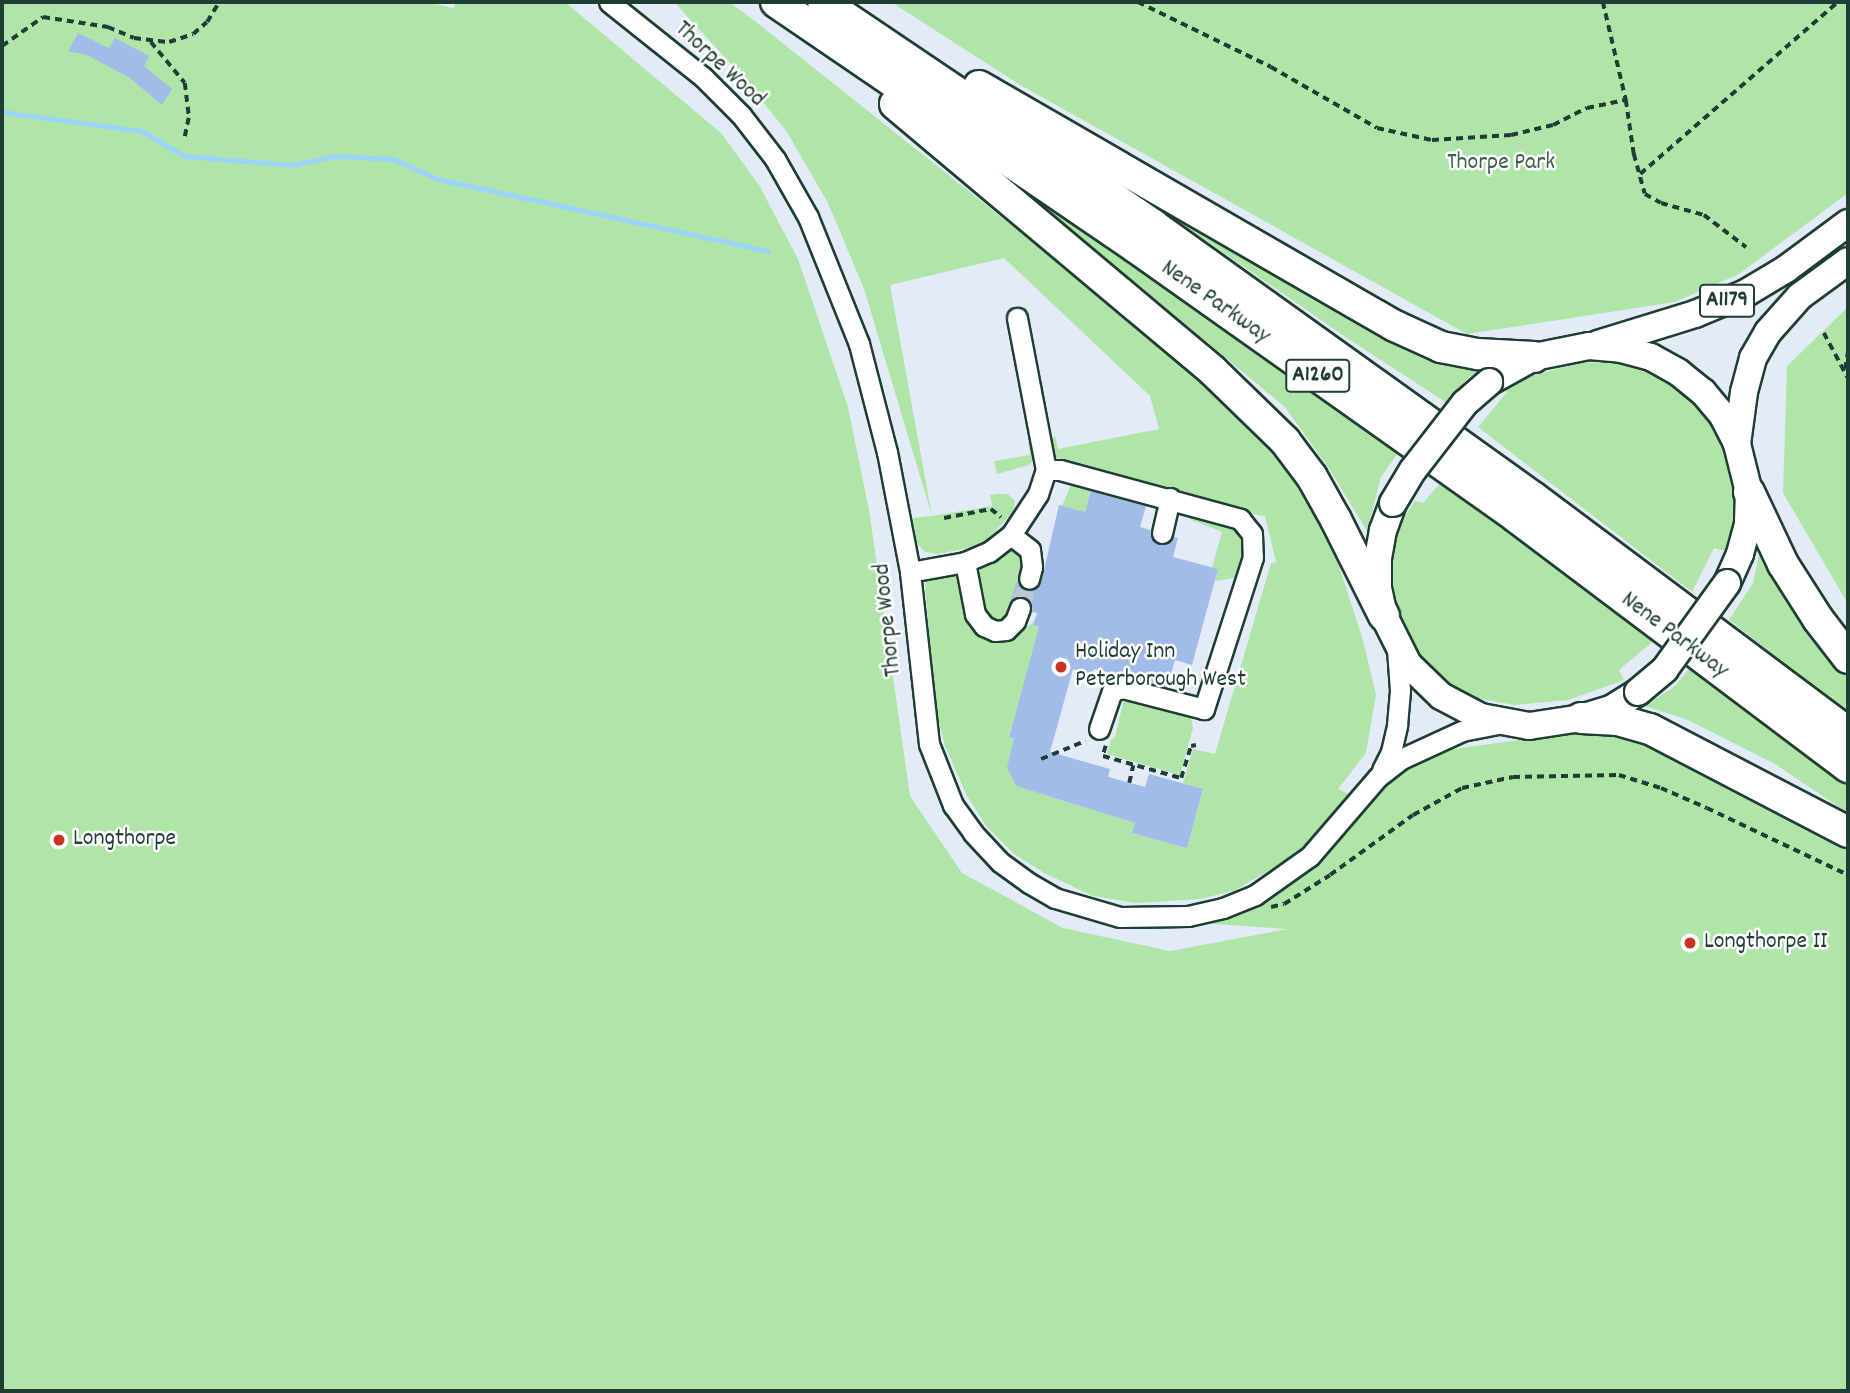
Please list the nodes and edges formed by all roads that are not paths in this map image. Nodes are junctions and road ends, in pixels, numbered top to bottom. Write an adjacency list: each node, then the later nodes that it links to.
1 (609, 2): 18 (street, Thorpe Wood)
2 (770, 2): 21 (highway)
3 (776, 2): 28 (highway, Nene Parkway / A1260)
4 (823, 2): 26 (highway, Nene Parkway / A1260)
5 (833, 2): 10 (highway)
6 (1848, 223): 9 (main road, A1179)
7 (1848, 261): 11 (main road, A1179)
8 (1017, 318): 12 (street)
9 (1589, 346): 10 (main road); 11 (main road)
10 (1534, 357): 21 (main road, bridge)
11 (1737, 444): 13 (main road)
12 (1046, 470): 14 (street); 16 (street)
13 (1749, 492): 23 (highway); 24 (main road, bridge)
14 (1171, 498): 15 (street); 27 (street)
15 (1162, 533)
16 (1010, 535): 17 (street); 19 (street)
17 (965, 562): 18 (street); 20 (street)
18 (910, 572): 29 (street, Thorpe Wood)
19 (1029, 579)
20 (1020, 608)
21 (1384, 616): 22 (main road)
22 (1396, 645): 25 (main road); 29 (street, Thorpe Wood)
23 (1848, 658)
24 (1581, 718): 25 (main road); 30 (highway)
25 (1503, 723): 29 (street, Thorpe Wood)
26 (1848, 733)
27 (1098, 738)
28 (1848, 767)
29 (1378, 778)
30 (1848, 832)

